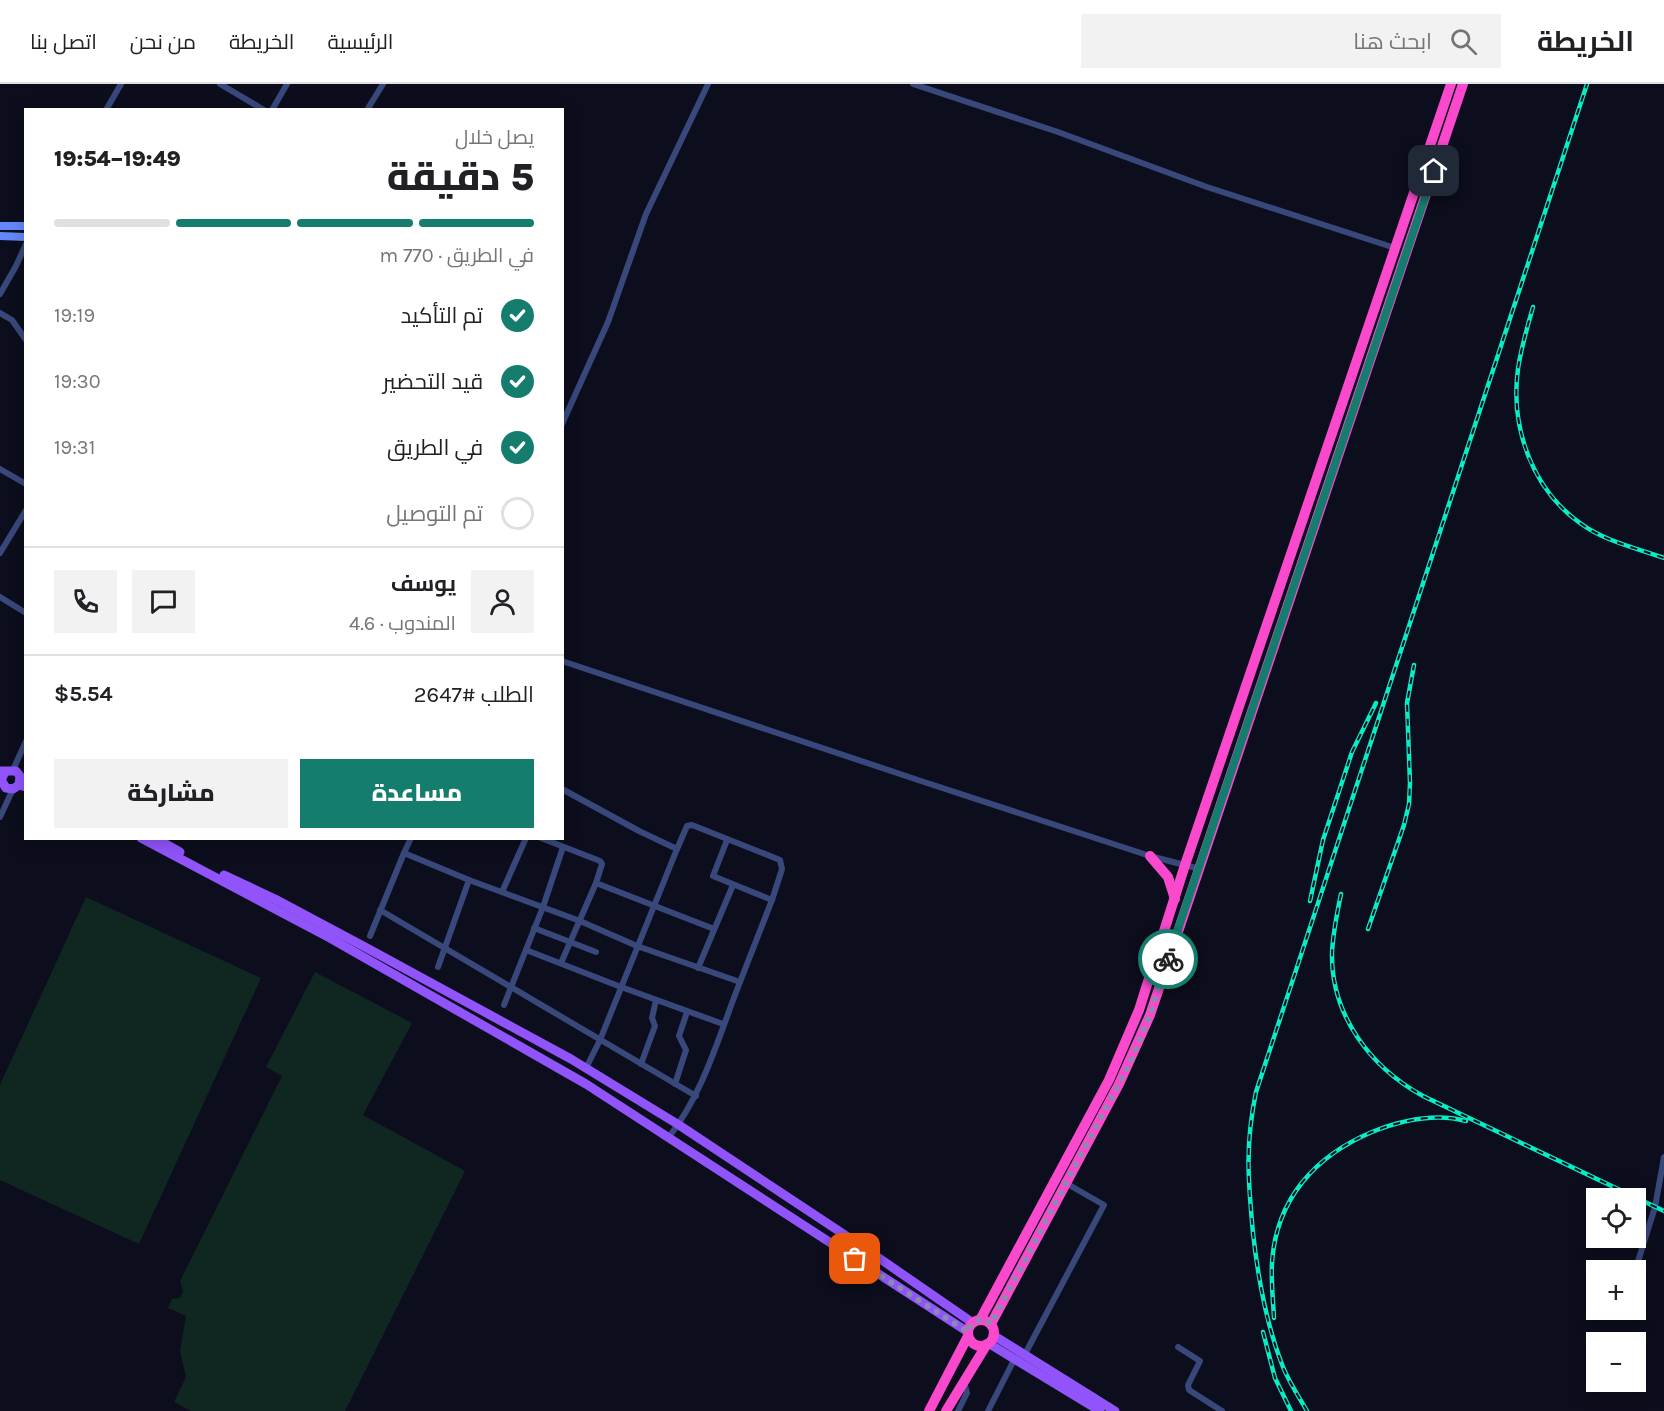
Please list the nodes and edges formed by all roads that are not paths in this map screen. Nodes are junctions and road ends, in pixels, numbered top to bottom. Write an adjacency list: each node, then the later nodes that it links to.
1 (121, 84): 9 (street)
2 (220, 84): 10 (street)
3 (287, 84): 11 (street)
4 (383, 84): 12 (street)
5 (708, 84): 22 (street)
6 (913, 84): 18 (street)
7 (1451, 84): 18 (highway)
8 (1463, 84): 31 (highway)
9 (107, 108)
10 (261, 108)
11 (273, 108)
12 (368, 108)
13 (0, 226): 14 (street)
14 (24, 226)
15 (0, 236): 16 (street)
16 (24, 237)
17 (24, 248): 19 (street)
18 (1396, 248): 30 (highway)
19 (0, 294)
20 (0, 313): 21 (street)
21 (24, 337)
22 (564, 420)
23 (0, 469): 24 (street)
24 (24, 483)
25 (24, 513): 26 (street)
26 (0, 553)
27 (0, 597): 28 (street)
28 (24, 612)
29 (564, 662): 45 (street)
30 (1247, 686): 31 (highway); 46 (highway)
31 (1258, 690): 47 (highway)
32 (24, 746): 33 (street)
33 (10, 780): 35 (street)
34 (564, 790): 43 (street)
35 (0, 817)
36 (145, 840): 54 (main road)
37 (159, 840): 54 (main road)
38 (410, 840): 44 (street)
39 (525, 840): 51 (street)
40 (546, 840): 42 (street)
41 (727, 840): 43 (street); 50 (street); 52 (street)
42 (563, 847): 49 (street); 56 (street)
43 (677, 849): 55 (street)
44 (404, 853): 48 (street); 57 (street)
45 (1150, 856): 46 (street); 53 (highway)
46 (1185, 865): 47 (street); 53 (highway)
47 (1200, 869): 86 (highway)
48 (469, 880): 51 (street); 65 (street)
49 (596, 883): 55 (street); 58 (street)
50 (733, 885): 52 (street); 60 (street)
51 (502, 892): 56 (street)
52 (772, 900): 71 (street)
53 (1175, 900): 86 (highway)
54 (273, 903): 61 (main road)
55 (653, 906): 60 (street); 64 (street)
56 (543, 907): 58 (street); 59 (street)
57 (380, 910): 62 (street); 65 (street)
58 (580, 921): 63 (street); 64 (street)
59 (534, 928): 63 (street); 66 (street)
60 (714, 929): 70 (street)
61 (332, 934): 80 (main road); 84 (main road)
62 (370, 936)
63 (570, 942): 67 (street); 68 (street)
64 (637, 946): 70 (street); 73 (street)
65 (445, 948): 69 (street); 72 (street)
66 (526, 950): 68 (street); 72 (street)
67 (596, 952)
68 (561, 963): 73 (street)
69 (438, 967)
70 (698, 968): 71 (street)
71 (740, 982): 77 (street)
72 (511, 987): 75 (street); 78 (street)
73 (621, 987): 74 (street); 78 (street)
74 (657, 1000): 76 (street); 79 (street)
75 (504, 1005)
76 (687, 1012): 77 (street); 81 (street)
77 (723, 1024): 82 (street)
78 (600, 1040): 79 (street); 80 (street)
79 (641, 1064): 81 (street)
80 (586, 1068): 83 (main road)
81 (675, 1083): 82 (street)
82 (696, 1096): 83 (street)
83 (679, 1125): 84 (street); 88 (main road)
84 (668, 1138): 88 (main road)
85 (1664, 1157): 87 (street)
86 (1061, 1180): 88 (highway); 90 (street)
87 (1638, 1260)
88 (981, 1332): 90 (main road); 91 (main road); 92 (highway); 94 (highway)
89 (1178, 1347): 100 (street)
90 (1025, 1354): 93 (main road)
91 (1015, 1358): 93 (main road); 97 (street)
92 (963, 1380): 95 (highway); 96 (street)
93 (1072, 1389): 98 (main road); 99 (main road)
94 (929, 1411)
95 (946, 1411)
96 (958, 1411)
97 (988, 1411)
98 (1100, 1411)
99 (1115, 1411)
100 (1222, 1411)

